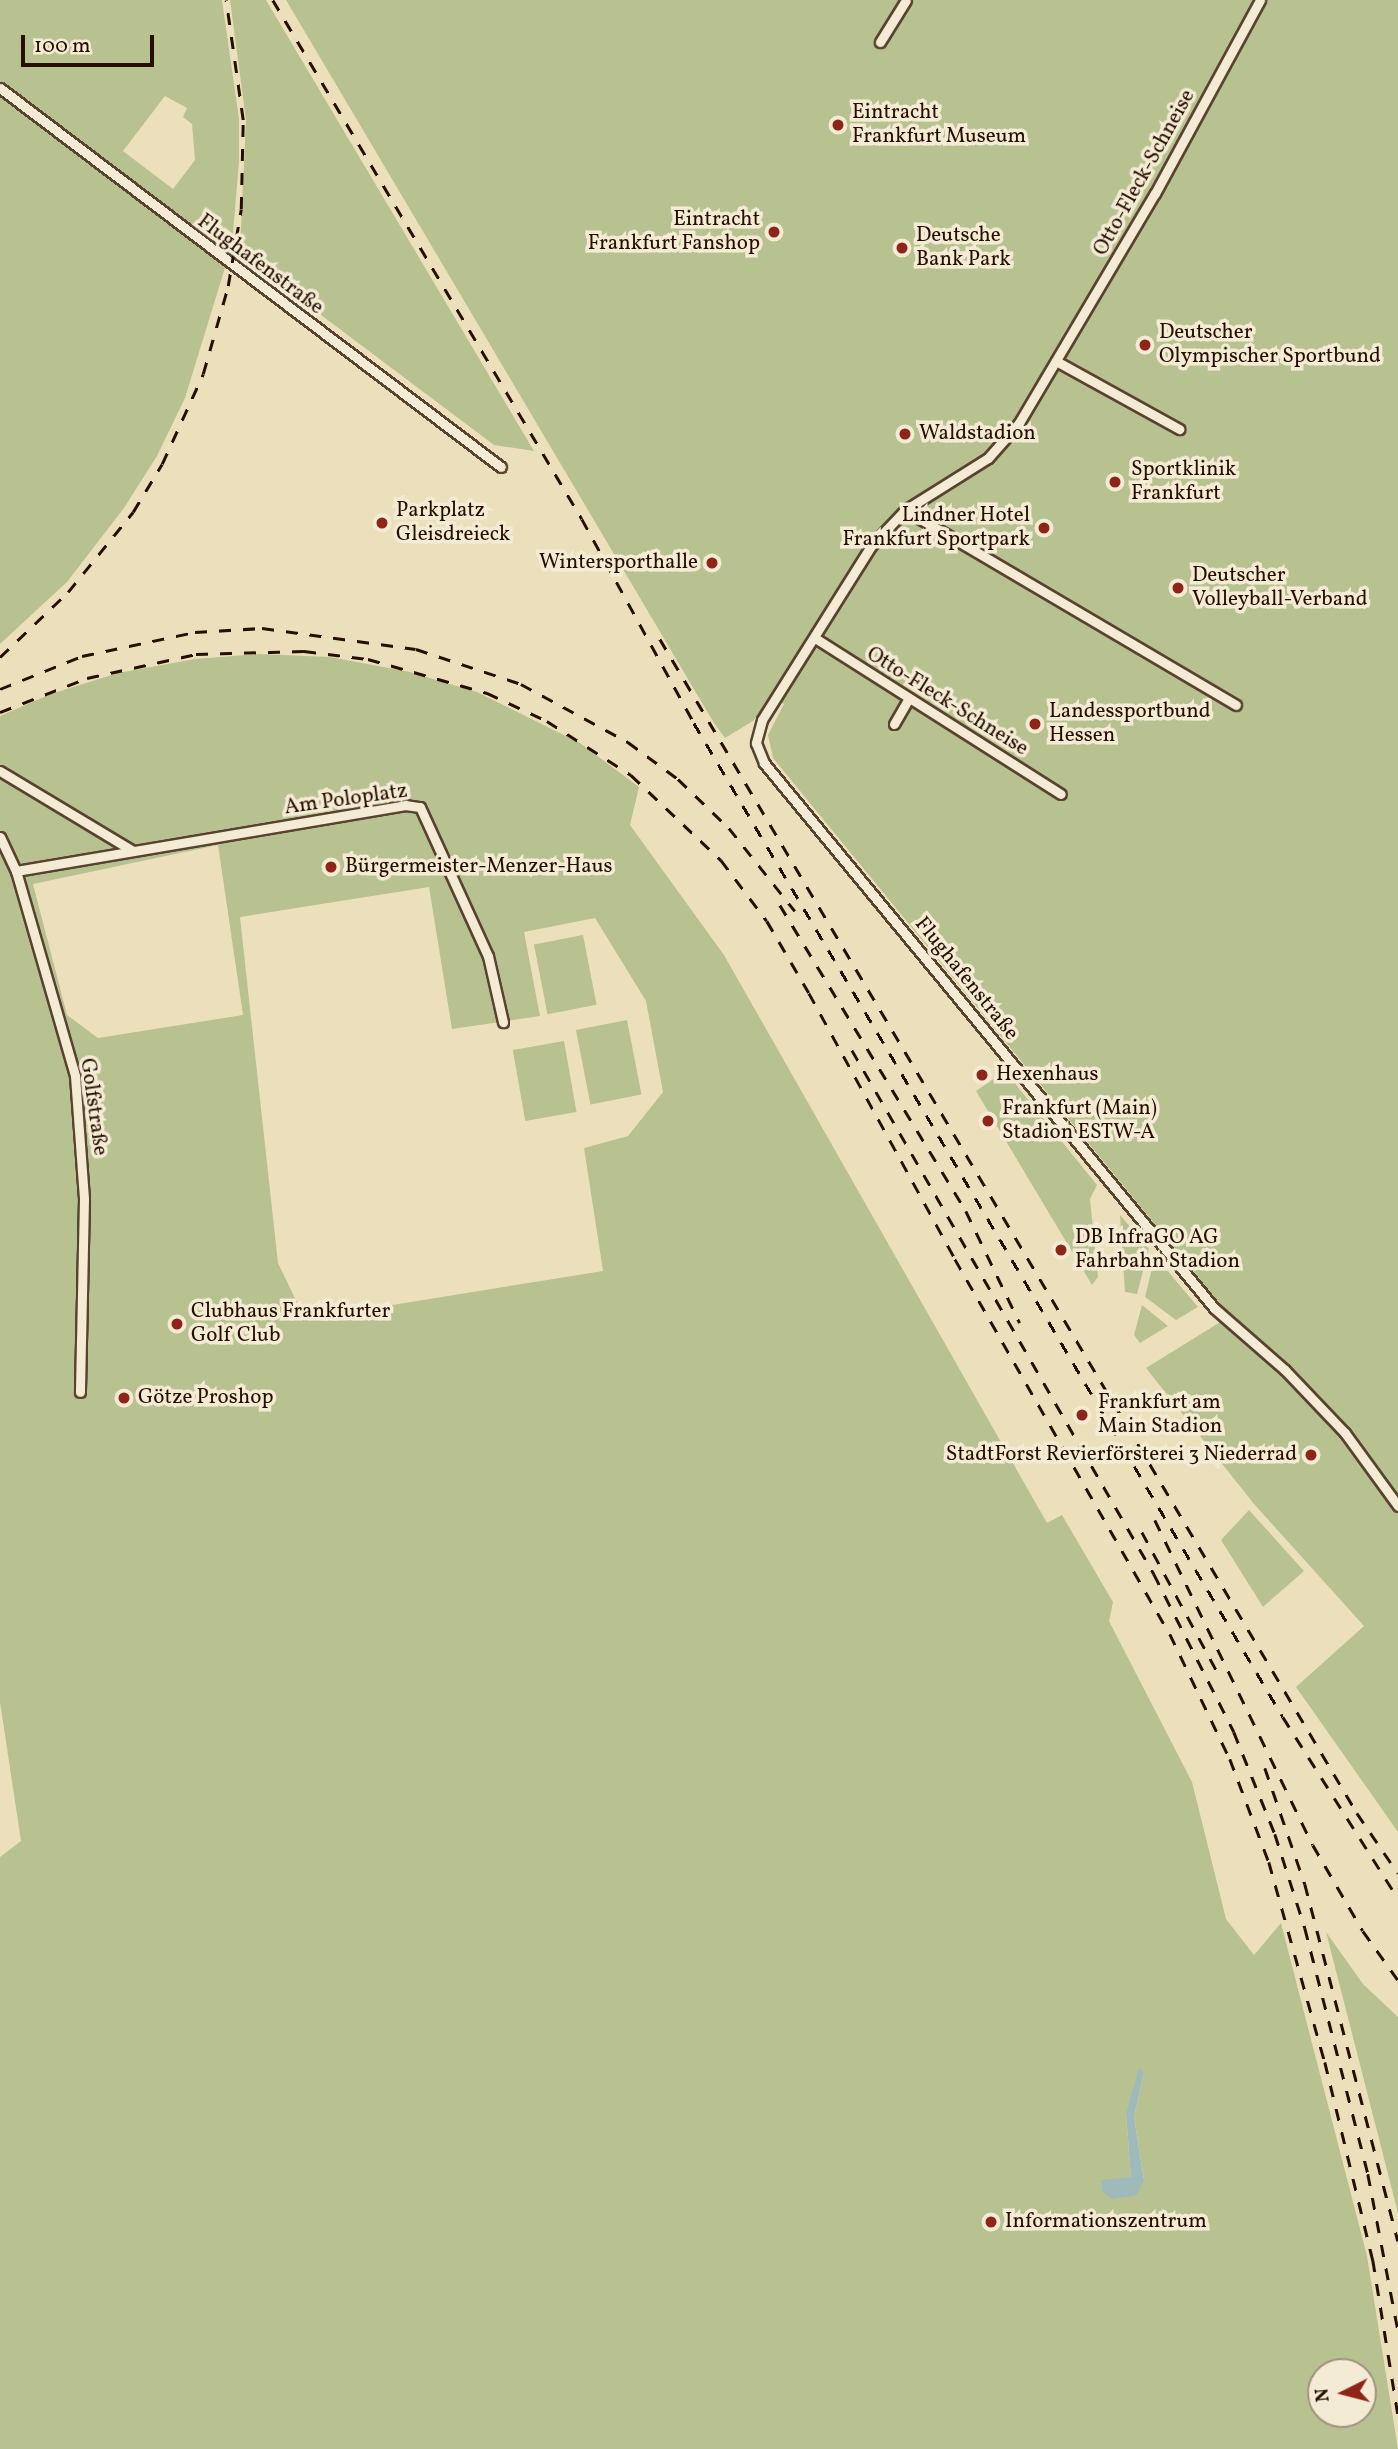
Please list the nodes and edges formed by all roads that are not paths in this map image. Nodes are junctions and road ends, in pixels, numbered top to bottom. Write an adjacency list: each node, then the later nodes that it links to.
1 (906, 0): 3 (street)
2 (1260, 0): 5 (street, Otto-Fleck-Schneise)
3 (880, 42)
4 (0, 88): 7 (street, Flughafenstraße)
5 (1056, 361): 6 (street); 8 (street, Otto-Fleck-Schneise)
6 (1178, 429)
7 (502, 467)
8 (905, 510): 9 (street, Otto-Fleck-Schneise); 11 (street)
9 (815, 638): 10 (street, Otto-Fleck-Schneise); 13 (street, Otto-Fleck-Schneise)
10 (909, 698): 12 (street); 15 (street, Otto-Fleck-Schneise)
11 (1236, 705)
12 (894, 724)
13 (756, 736): 21 (street, Flughafenstraße)
14 (0, 771): 17 (street)
15 (1061, 794)
16 (0, 837): 18 (street, Golfstraße)
17 (133, 852): 18 (street, Am Poloplatz); 19 (street, Am Poloplatz)
18 (16, 871): 20 (street, Golfstraße)
19 (503, 1021)
20 (80, 1392)
21 (1398, 1506)

